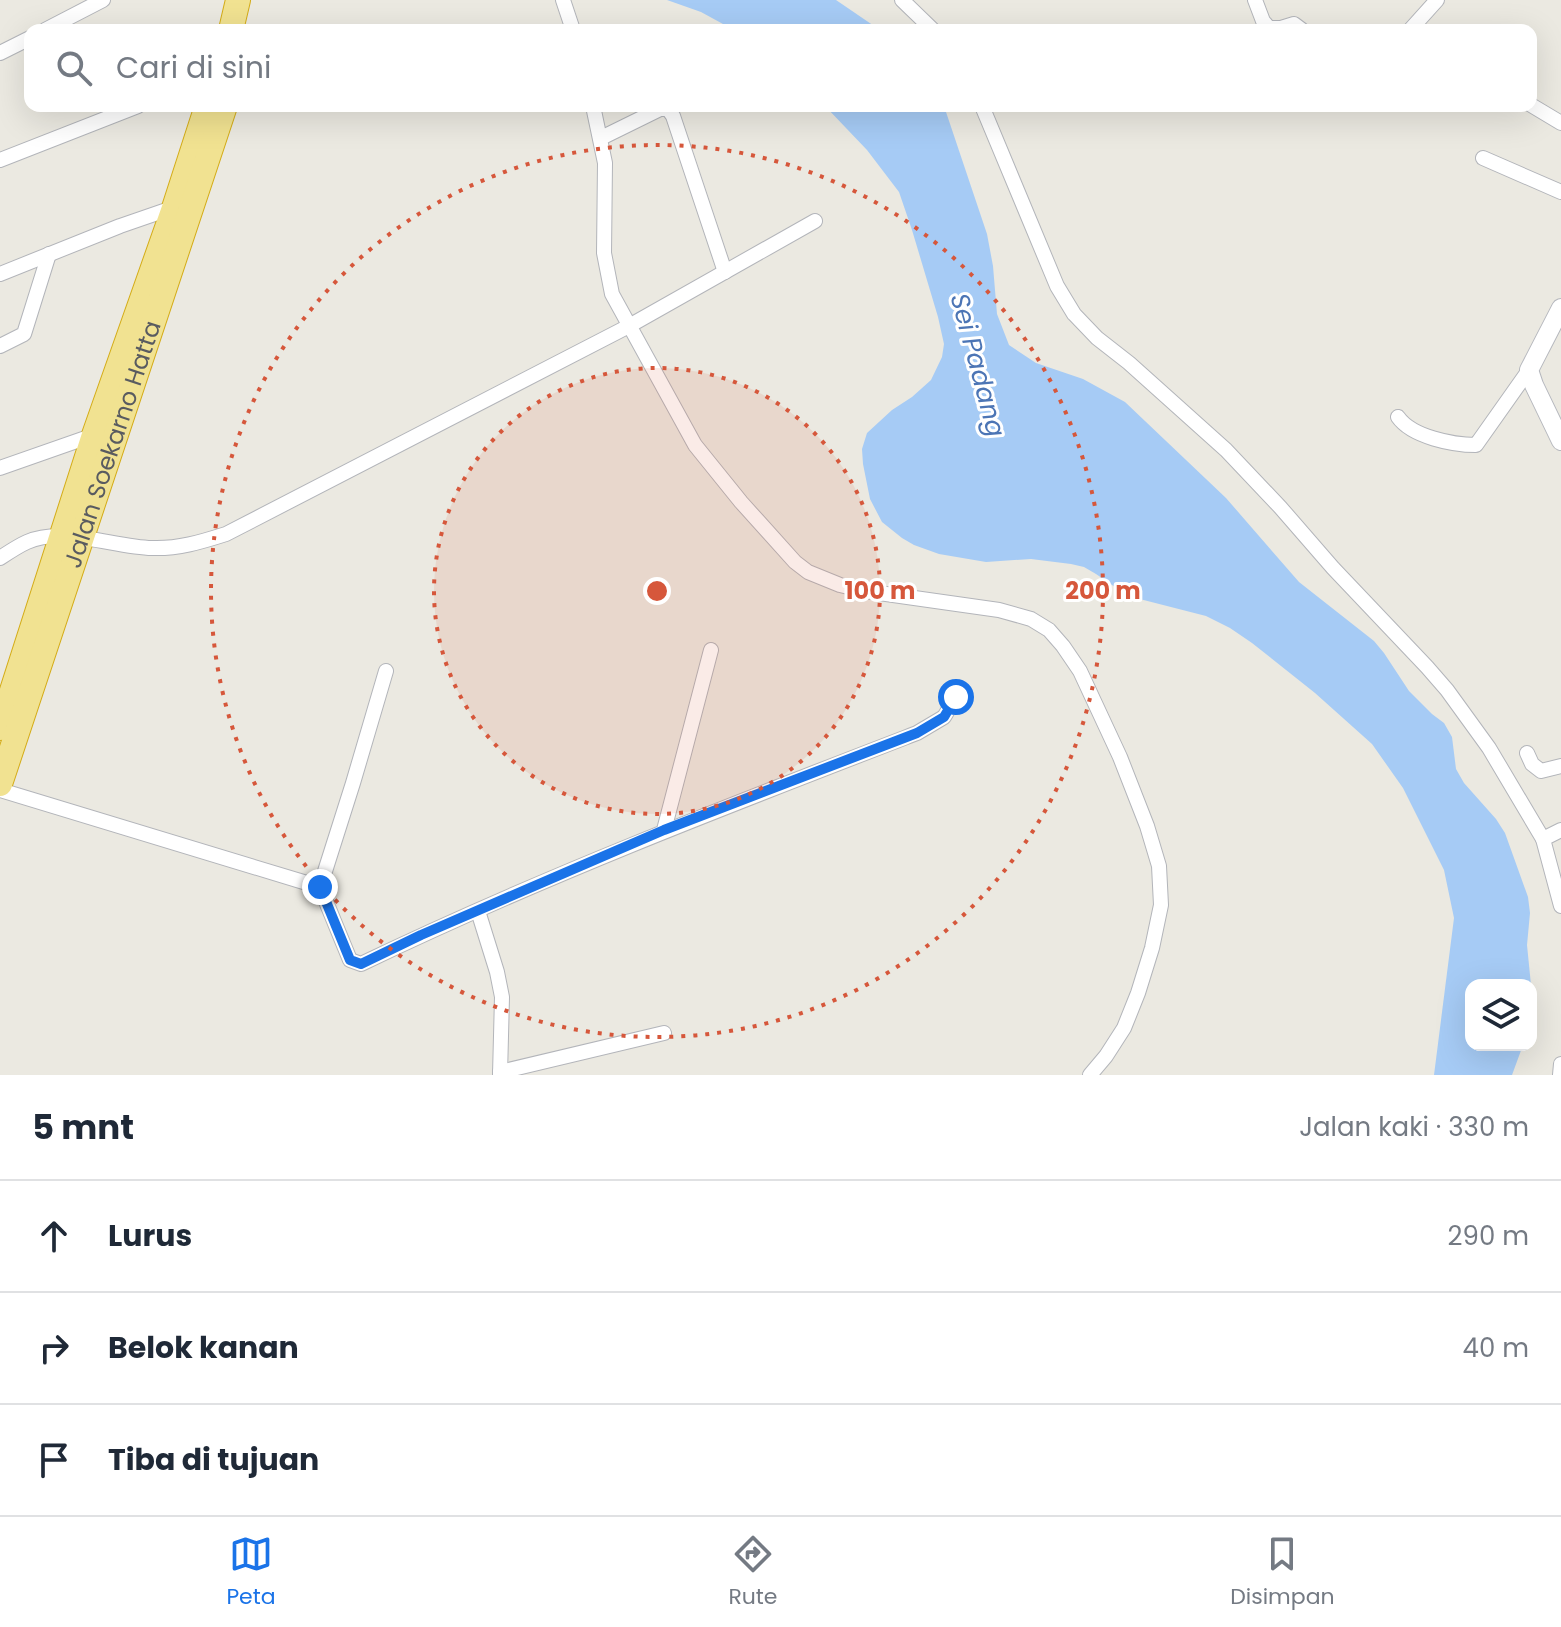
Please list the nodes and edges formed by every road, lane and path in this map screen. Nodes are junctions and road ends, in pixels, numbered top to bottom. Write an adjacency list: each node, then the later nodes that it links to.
1 (103, 0): 8 (street)
2 (238, 0): 9 (highway)
3 (255, 0): 10 (highway)
4 (563, 0): 11 (street)
5 (902, 0): 12 (street)
6 (1255, 0): 13 (street)
7 (1437, 0): 14 (street)
8 (57, 24)
9 (232, 24)
10 (249, 24)
11 (571, 24)
12 (927, 24)
13 (1265, 24)
14 (1421, 24)
15 (24, 41): 16 (street)
16 (0, 53)
17 (1537, 109): 25 (street)
18 (123, 112): 28 (street)
19 (206, 112): 30 (highway, Jalan Soekarno Hatta)
20 (222, 112): 30 (highway, Jalan Soekarno Hatta)
21 (594, 112): 26 (street)
22 (654, 112): 26 (street)
23 (670, 112): 33 (street)
24 (984, 112): 55 (street)
25 (1561, 123)
26 (601, 138): 36 (street)
27 (1483, 158): 29 (street)
28 (0, 160)
29 (1561, 192)
30 (184, 204): 32 (street); 40 (highway, Jalan Soekarno Hatta); 43 (highway, Jalan Soekarno Hatta)
31 (815, 221): 33 (street)
32 (49, 254): 34 (street); 37 (street)
33 (725, 272): 36 (street)
34 (0, 274)
35 (1561, 308): 38 (street)
36 (629, 326): 43 (street); 62 (street)
37 (0, 346)
38 (1529, 370): 39 (street); 41 (street)
39 (1398, 417)
40 (94, 435): 42 (street); 43 (highway, Jalan Soekarno Hatta)
41 (1561, 441)
42 (0, 468)
43 (72, 537): 44 (street); 48 (highway, Jalan Soekarno Hatta); 51 (highway, Jalan Soekarno Hatta)
44 (0, 558)
45 (711, 650): 53 (street)
46 (386, 671): 56 (street)
47 (956, 697): 53 (street)
48 (0, 728)
49 (1527, 753): 50 (street)
50 (1561, 766)
51 (0, 784)
52 (0, 790): 56 (street)
53 (664, 830): 58 (street)
54 (1561, 830): 55 (street)
55 (1543, 839): 57 (street)
56 (320, 887): 58 (street)
57 (1561, 906)
58 (478, 911): 61 (street)
59 (664, 1033): 61 (street)
60 (1561, 1064): 63 (street)
61 (500, 1073)
62 (1090, 1075)
63 (1560, 1075)

